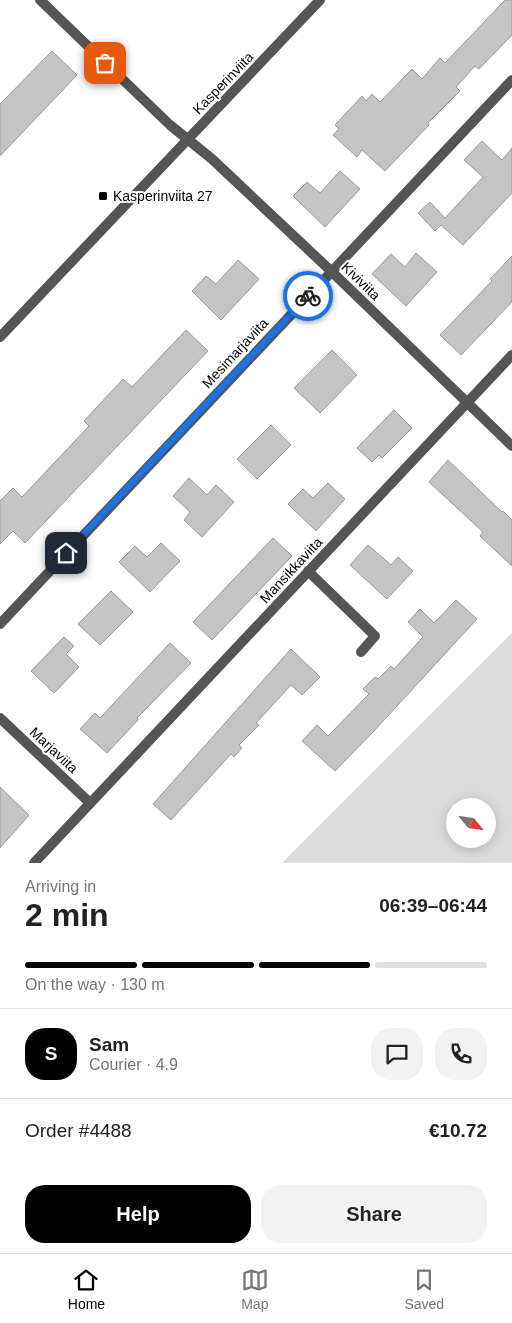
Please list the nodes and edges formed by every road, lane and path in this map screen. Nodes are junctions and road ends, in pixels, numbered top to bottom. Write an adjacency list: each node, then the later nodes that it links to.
1 (40, 0): 4 (street, Kiviviita)
2 (320, 0): 4 (street, Kasperinviita)
3 (512, 80): 5 (street, Mesimarjaviita)
4 (188, 140): 5 (street, Kiviviita); 6 (street, Kasperinviita)
5 (331, 271): 8 (street, Kiviviita); 11 (street, Mesimarjaviita)
6 (0, 337)
7 (512, 355): 8 (street, Mansikkaviita)
8 (467, 404): 9 (street, Kiviviita); 10 (street, Mansikkaviita)
9 (512, 446)
10 (308, 571): 12 (street); 14 (street, Mansikkaviita)
11 (0, 624)
12 (361, 652)
13 (0, 718): 14 (street, Marjaviita)
14 (89, 802): 15 (street, Mansikkaviita)
15 (34, 863)

